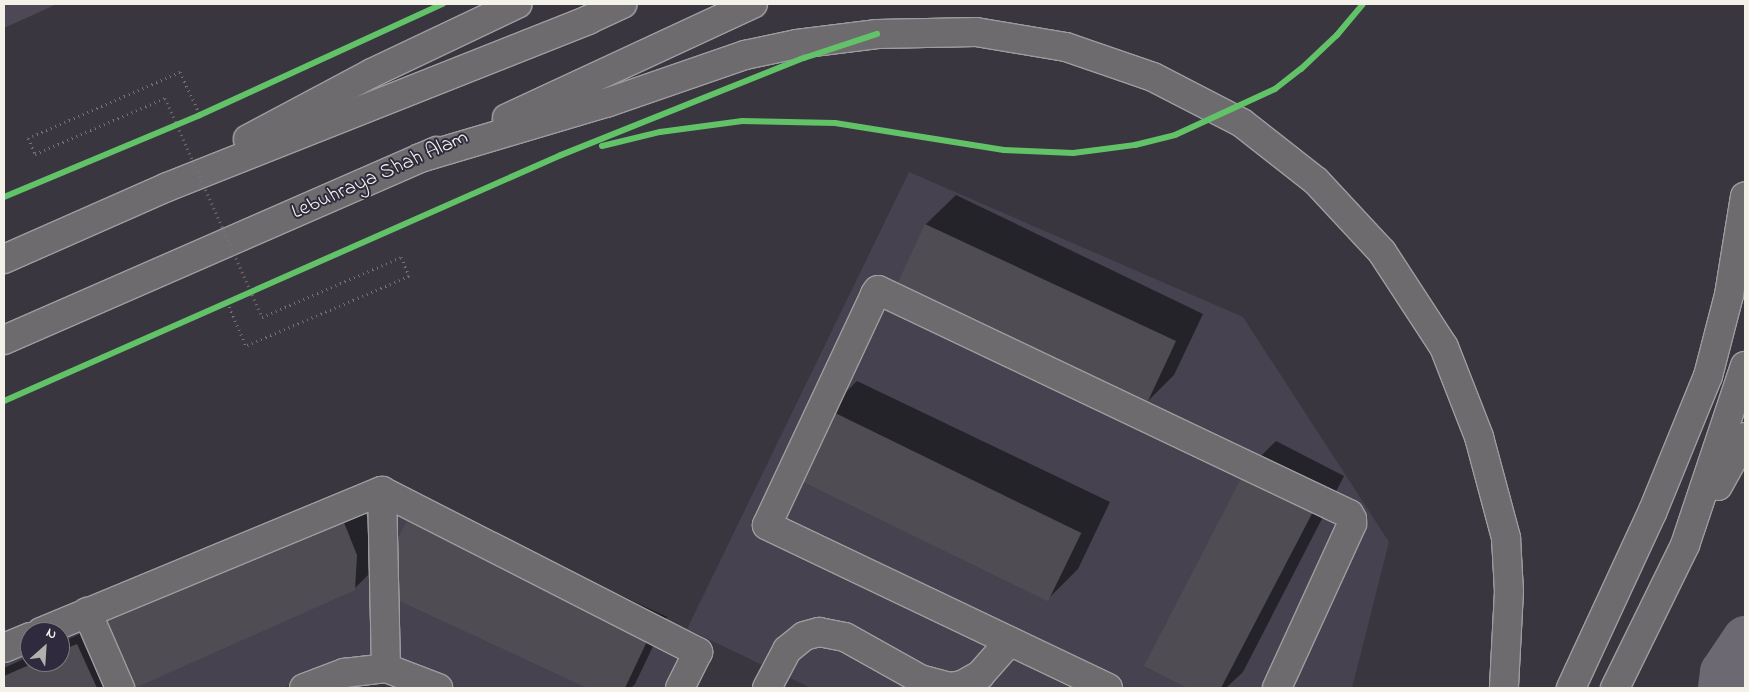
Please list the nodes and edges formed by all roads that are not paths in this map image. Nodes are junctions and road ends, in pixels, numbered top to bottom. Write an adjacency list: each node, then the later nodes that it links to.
1 (517, 4): 5 (main road)
2 (623, 4): 5 (main road)
3 (753, 4): 4 (main road, Lebuhraya Shah Alam)
4 (420, 158): 8 (main road, Lebuhraya Shah Alam); 26 (main road)
5 (166, 187): 7 (main road)
6 (1745, 196): 27 (main road)
7 (4, 259)
8 (4, 340)
9 (1745, 366): 12 (main road)
10 (1745, 437): 12 (main road)
11 (382, 491): 13 (main road); 18 (main road); 22 (main road)
12 (1685, 545): 28 (main road)
13 (87, 612): 14 (main road); 19 (main road)
14 (64, 622)
15 (20, 641): 17 (main road)
16 (1010, 641): 23 (main road); 24 (main road); 25 (main road)
17 (4, 648)
18 (386, 668): 20 (main road); 21 (main road)
19 (120, 688)
20 (304, 688)
21 (438, 688)
22 (680, 688)
23 (767, 688)
24 (1108, 688)
25 (1277, 688)
26 (1504, 688)
27 (1571, 688)
28 (1615, 688)

